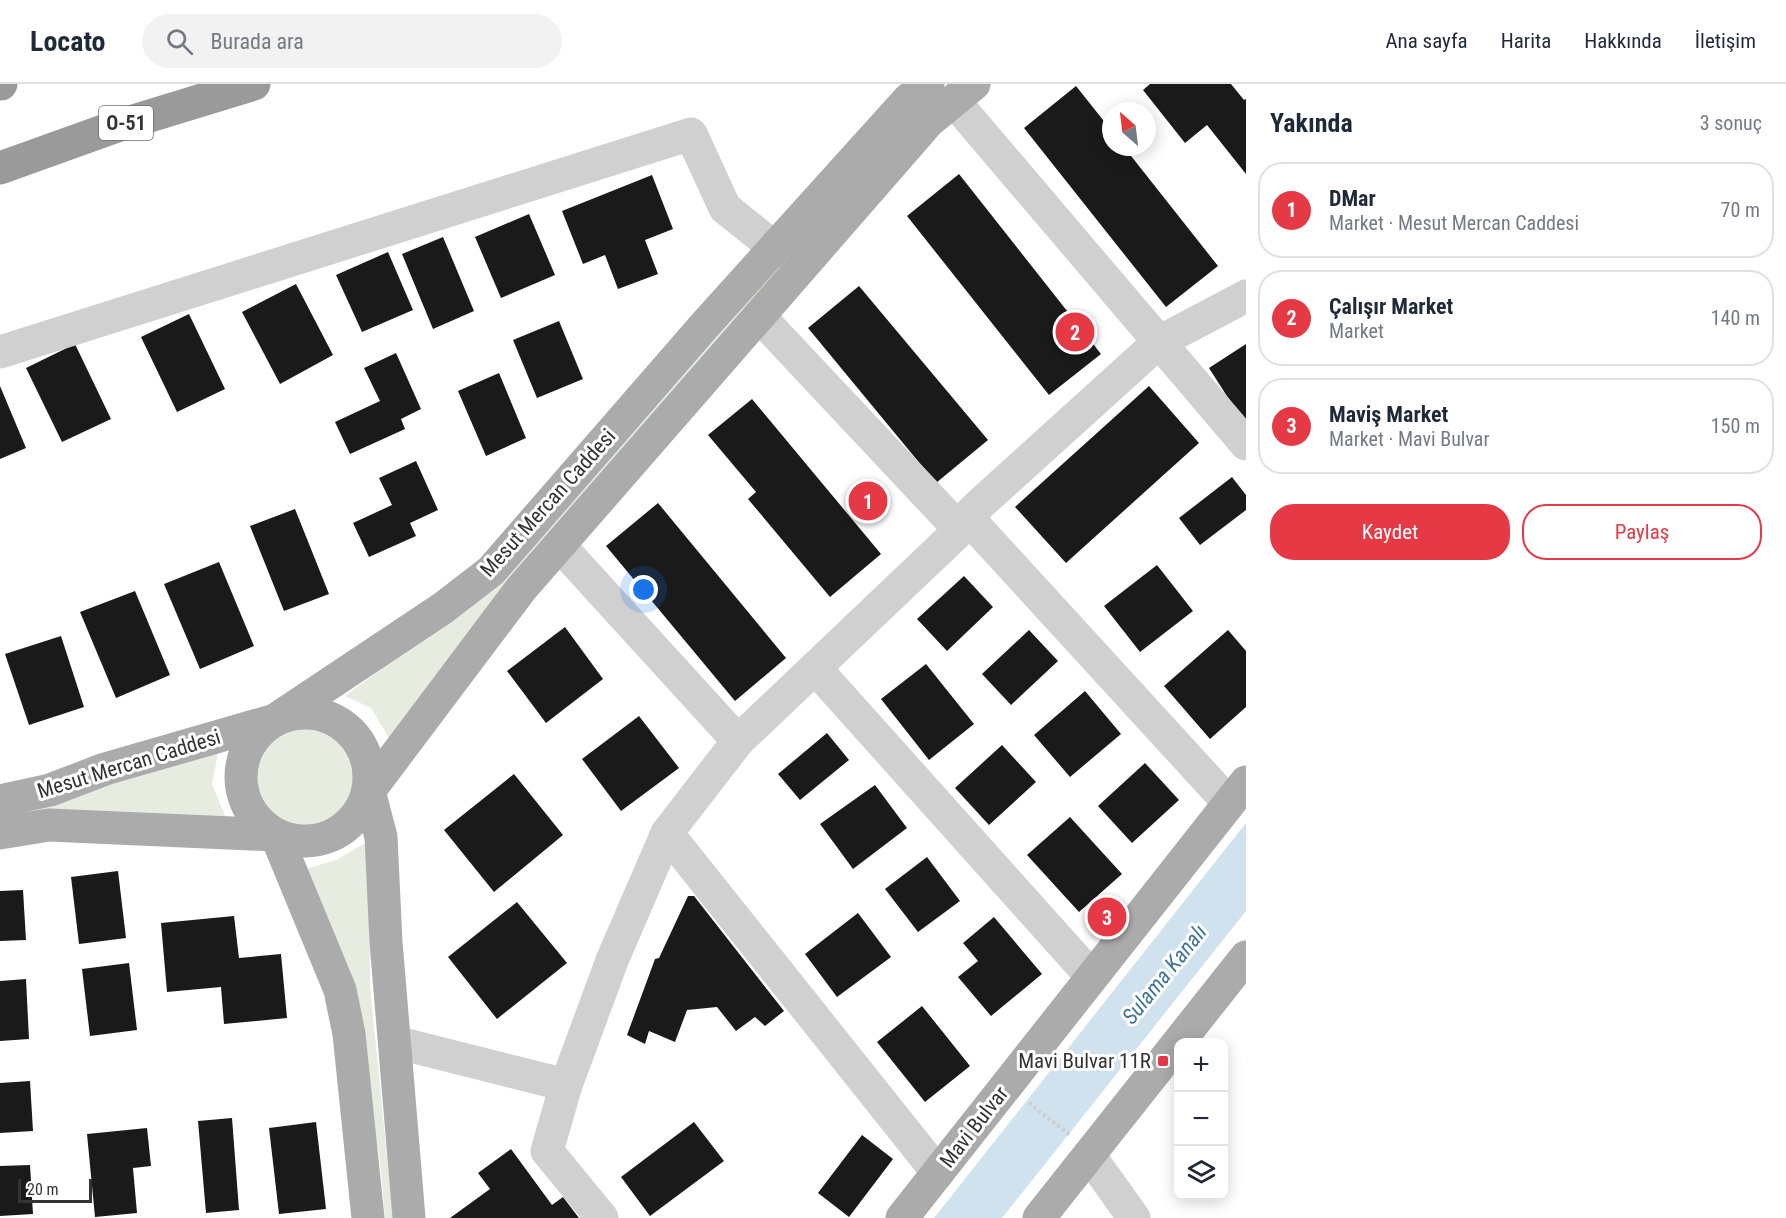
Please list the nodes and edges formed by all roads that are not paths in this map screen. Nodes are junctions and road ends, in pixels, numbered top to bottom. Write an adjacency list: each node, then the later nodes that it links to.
1 (254, 84): 3 (highway, O-51)
2 (952, 90): 4 (main road, Mesut Mercan Caddesi); 5 (main road, Mesut Mercan Caddesi); 8 (street)
3 (0, 168)
4 (775, 248): 5 (street); 9 (street); 14 (main road, Mesut Mercan Caddesi)
5 (806, 263): 7 (main road, Mesut Mercan Caddesi)
6 (1246, 296): 8 (street)
7 (759, 316): 11 (street); 12 (main road, Mesut Mercan Caddesi)
8 (1159, 342): 10 (street); 11 (street)
9 (0, 352)
10 (1246, 444)
11 (964, 523): 13 (street); 17 (street)
12 (560, 546): 15 (street); 16 (main road, Mesut Mercan Caddesi)
13 (815, 668): 15 (street); 23 (street)
14 (275, 720): 16 (main road); 18 (main road, Mesut Mercan Caddesi); 21 (main road)
15 (738, 741): 20 (street)
16 (369, 791): 21 (main road); 24 (main road)
17 (1238, 792): 23 (main road, Mavi Bulvar)
18 (0, 801)
19 (0, 832): 21 (main road, Mesut Mercan Caddesi)
20 (667, 833): 25 (street); 27 (street)
21 (276, 835): 28 (main road)
22 (1246, 957): 26 (main road)
23 (1092, 977): 27 (main road, Mavi Bulvar)
24 (395, 1042): 25 (street); 29 (main road)
25 (566, 1085): 30 (street)
26 (1083, 1148): 32 (main road); 33 (street)
27 (938, 1173): 31 (main road, Mavi Bulvar)
28 (369, 1218)
29 (409, 1218)
30 (602, 1218)
31 (902, 1218)
32 (1039, 1218)
33 (1134, 1218)

